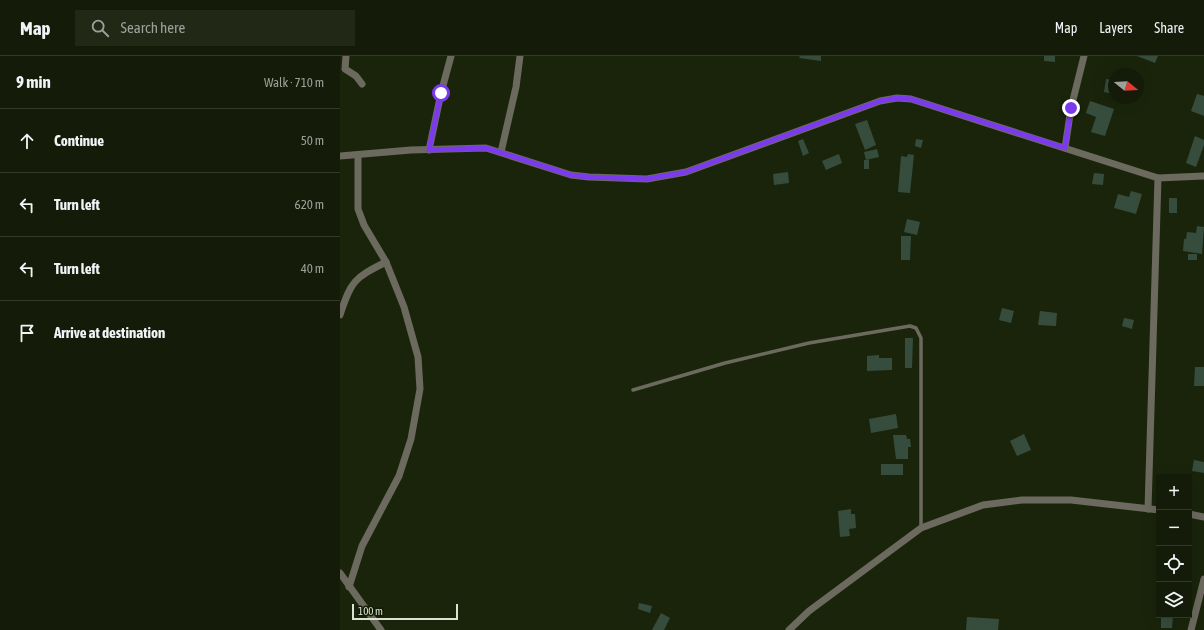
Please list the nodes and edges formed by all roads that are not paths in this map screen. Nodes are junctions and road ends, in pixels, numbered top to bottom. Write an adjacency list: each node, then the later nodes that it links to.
1 (346, 56): 5 (street)
2 (451, 56): 7 (street)
3 (520, 56): 8 (street)
4 (1084, 56): 6 (street)
5 (362, 84)
6 (1065, 148): 8 (street); 12 (street)
7 (429, 150): 8 (street); 9 (street)
8 (501, 152)
9 (358, 154): 10 (street); 13 (street)
10 (340, 156)
11 (1204, 176): 12 (street)
12 (1158, 178): 16 (street)
13 (386, 262): 14 (street); 23 (street)
14 (340, 315)
15 (633, 390): 20 (lane)
16 (1148, 508): 17 (street); 20 (street)
17 (1156, 509)
18 (1192, 515): 19 (street)
19 (1204, 517)
20 (921, 528): 25 (street)
21 (340, 573): 23 (street)
22 (1204, 579): 26 (street)
23 (349, 587): 24 (street)
24 (381, 630)
25 (788, 630)
26 (1191, 630)

